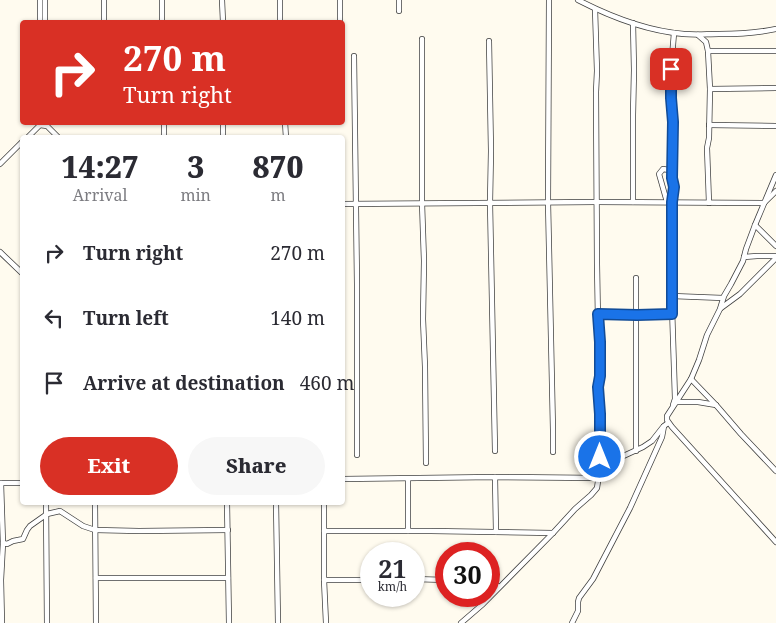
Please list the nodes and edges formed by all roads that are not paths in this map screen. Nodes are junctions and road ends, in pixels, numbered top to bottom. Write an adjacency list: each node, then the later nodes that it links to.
1 (40, 0): 13 (street)
2 (45, 0): 14 (street)
3 (104, 0): 15 (street)
4 (162, 0): 16 (street)
5 (222, 0): 17 (street)
6 (280, 0): 18 (street)
7 (340, 0): 19 (street)
8 (398, 0): 12 (street)
9 (549, 0): 42 (street)
10 (578, 0): 11 (street)
11 (595, 9): 20 (street); 43 (street)
12 (399, 11)
13 (40, 20)
14 (45, 20)
15 (104, 20)
16 (162, 20)
17 (223, 20)
18 (280, 20)
19 (340, 20)
20 (633, 23): 22 (street); 44 (street)
21 (776, 29): 23 (street)
22 (674, 33): 23 (street); 39 (street)
23 (698, 35): 26 (street)
24 (422, 39): 46 (street)
25 (489, 41): 47 (street)
26 (708, 51): 27 (street); 30 (street)
27 (776, 51)
28 (354, 56): 51 (street)
29 (776, 88): 30 (street)
30 (710, 89): 33 (street)
31 (39, 125): 35 (street)
32 (44, 125): 36 (street)
33 (709, 125): 34 (street); 48 (street)
34 (776, 126)
35 (30, 135)
36 (56, 135)
37 (20, 144): 38 (street)
38 (0, 164)
39 (672, 173): 45 (street); 45 (street)
40 (776, 175): 49 (street)
41 (776, 192): 49 (street)
42 (548, 202): 43 (street); 47 (street); 73 (street)
43 (596, 202): 44 (street); 64 (street)
44 (634, 202): 45 (street)
45 (670, 202): 48 (street); 61 (street)
46 (422, 203): 47 (street); 51 (street); 75 (street)
47 (490, 203): 71 (street)
48 (709, 203): 49 (street)
49 (764, 203): 52 (street)
50 (345, 204): 51 (street)
51 (356, 204): 74 (street)
52 (755, 225): 53 (street); 55 (street)
53 (776, 246)
54 (0, 252): 57 (street)
55 (744, 257): 56 (street); 59 (street)
56 (776, 257): 60 (street)
57 (20, 271)
58 (636, 278): 66 (street)
59 (727, 291): 60 (street); 62 (street)
60 (740, 294): 63 (street)
61 (672, 296): 62 (street); 65 (street)
62 (723, 298): 63 (street)
63 (720, 308): 67 (street)
64 (598, 314): 66 (street); 78 (street)
65 (672, 314): 66 (street); 68 (street)
66 (637, 315): 72 (street)
67 (691, 379): 68 (street); 69 (street)
68 (675, 404): 69 (street); 70 (street)
69 (716, 405): 76 (street)
70 (666, 424): 72 (street); 96 (street); 112 (street)
71 (495, 451)
72 (636, 451): 78 (street)
73 (553, 452)
74 (357, 455)
75 (426, 463)
76 (776, 471)
77 (495, 477): 78 (street); 80 (street); 94 (street)
78 (599, 478): 95 (street)
79 (345, 479): 80 (street)
80 (408, 479): 91 (street)
81 (0, 483): 82 (street); 92 (street)
82 (20, 483)
83 (46, 505): 88 (street)
84 (95, 505): 89 (street)
85 (227, 505): 90 (street)
86 (276, 505): 109 (street)
87 (324, 505): 93 (street)
88 (47, 514): 89 (street); 97 (street); 106 (street)
89 (95, 530): 90 (street); 98 (street)
90 (228, 530): 99 (street)
91 (408, 531): 93 (street); 94 (street)
92 (1, 532): 97 (street)
93 (324, 532): 101 (street)
94 (496, 532): 95 (street)
95 (554, 533): 103 (street)
96 (776, 542)
97 (3, 543): 100 (street)
98 (96, 578): 99 (street); 107 (street)
99 (228, 578): 108 (street)
100 (1, 580): 105 (street)
101 (324, 580): 102 (street); 110 (street)
102 (360, 580)
103 (500, 586)
104 (480, 607): 111 (street)
105 (2, 623)
106 (47, 623)
107 (96, 623)
108 (229, 623)
109 (278, 623)
110 (326, 623)
111 (462, 623)
112 (572, 623)

